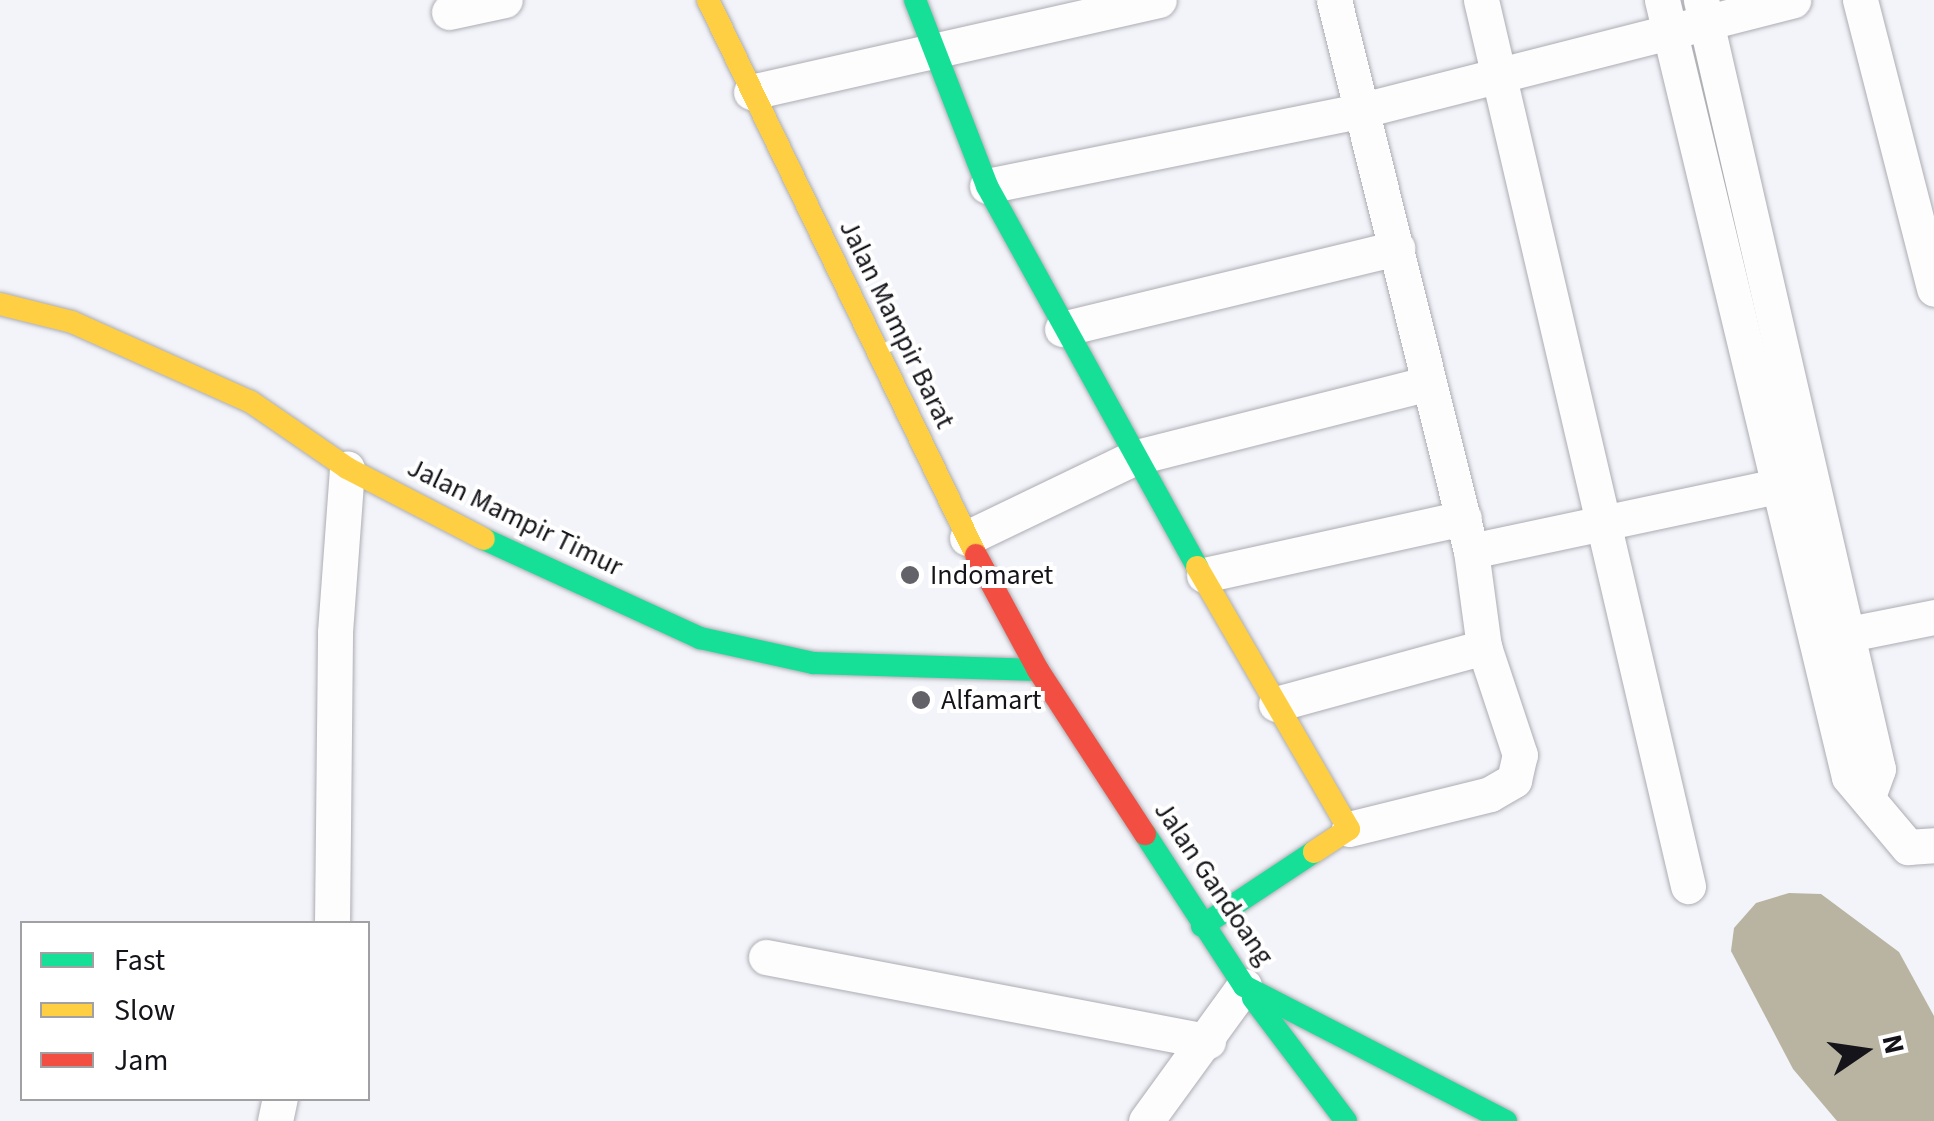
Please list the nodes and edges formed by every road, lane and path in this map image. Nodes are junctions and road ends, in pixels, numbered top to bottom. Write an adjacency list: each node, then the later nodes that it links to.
1 (505, 0): 9 (street)
2 (708, 0): 14 (street, Jalan Mampir Barat)
3 (916, 0): 12 (street)
4 (1159, 0): 12 (street)
5 (1334, 0): 15 (street)
6 (1481, 0): 13 (street)
7 (1794, 0): 10 (street)
8 (1860, 0): 17 (street)
9 (450, 12)
10 (1704, 13): 11 (street); 25 (street)
11 (1666, 17): 13 (street); 26 (street)
12 (936, 47): 14 (street); 16 (street)
13 (1500, 77): 15 (street); 27 (street)
14 (751, 92): 29 (street, Jalan Mampir Barat)
15 (1363, 110): 16 (street); 18 (street)
16 (987, 186): 21 (street)
17 (1924, 210): 19 (street)
18 (1397, 248): 21 (street); 22 (street)
19 (1934, 289)
20 (0, 304): 24 (street, Jalan Mampir Timur)
21 (1062, 329): 23 (street)
22 (1430, 384): 23 (street); 28 (street)
23 (1132, 458): 29 (street); 30 (street)
24 (347, 468): 34 (street, Jalan Mampir Timur); 39 (street)
25 (1811, 480): 26 (street); 32 (street)
26 (1776, 485): 27 (street); 32 (street)
27 (1606, 520): 28 (street); 38 (street)
28 (1467, 534): 30 (street); 33 (street)
29 (967, 538): 34 (street, Jalan Mampir Barat)
30 (1204, 574): 35 (street)
31 (1934, 617): 32 (street)
32 (1832, 637): 37 (street)
33 (1484, 647): 35 (street); 36 (street)
34 (1038, 670): 40 (street, Jalan Gandoang)
35 (1276, 704): 36 (street)
36 (1349, 829): 40 (street)
37 (1934, 845)
38 (1688, 886)
39 (332, 921)
40 (1202, 926): 42 (street, Jalan Gandoang)
41 (766, 957): 43 (street)
42 (1244, 986): 43 (street); 45 (street); 46 (street, Jalan Gandoang)
43 (1208, 1041): 44 (street)
44 (1146, 1121)
45 (1346, 1121)
46 (1506, 1121)

